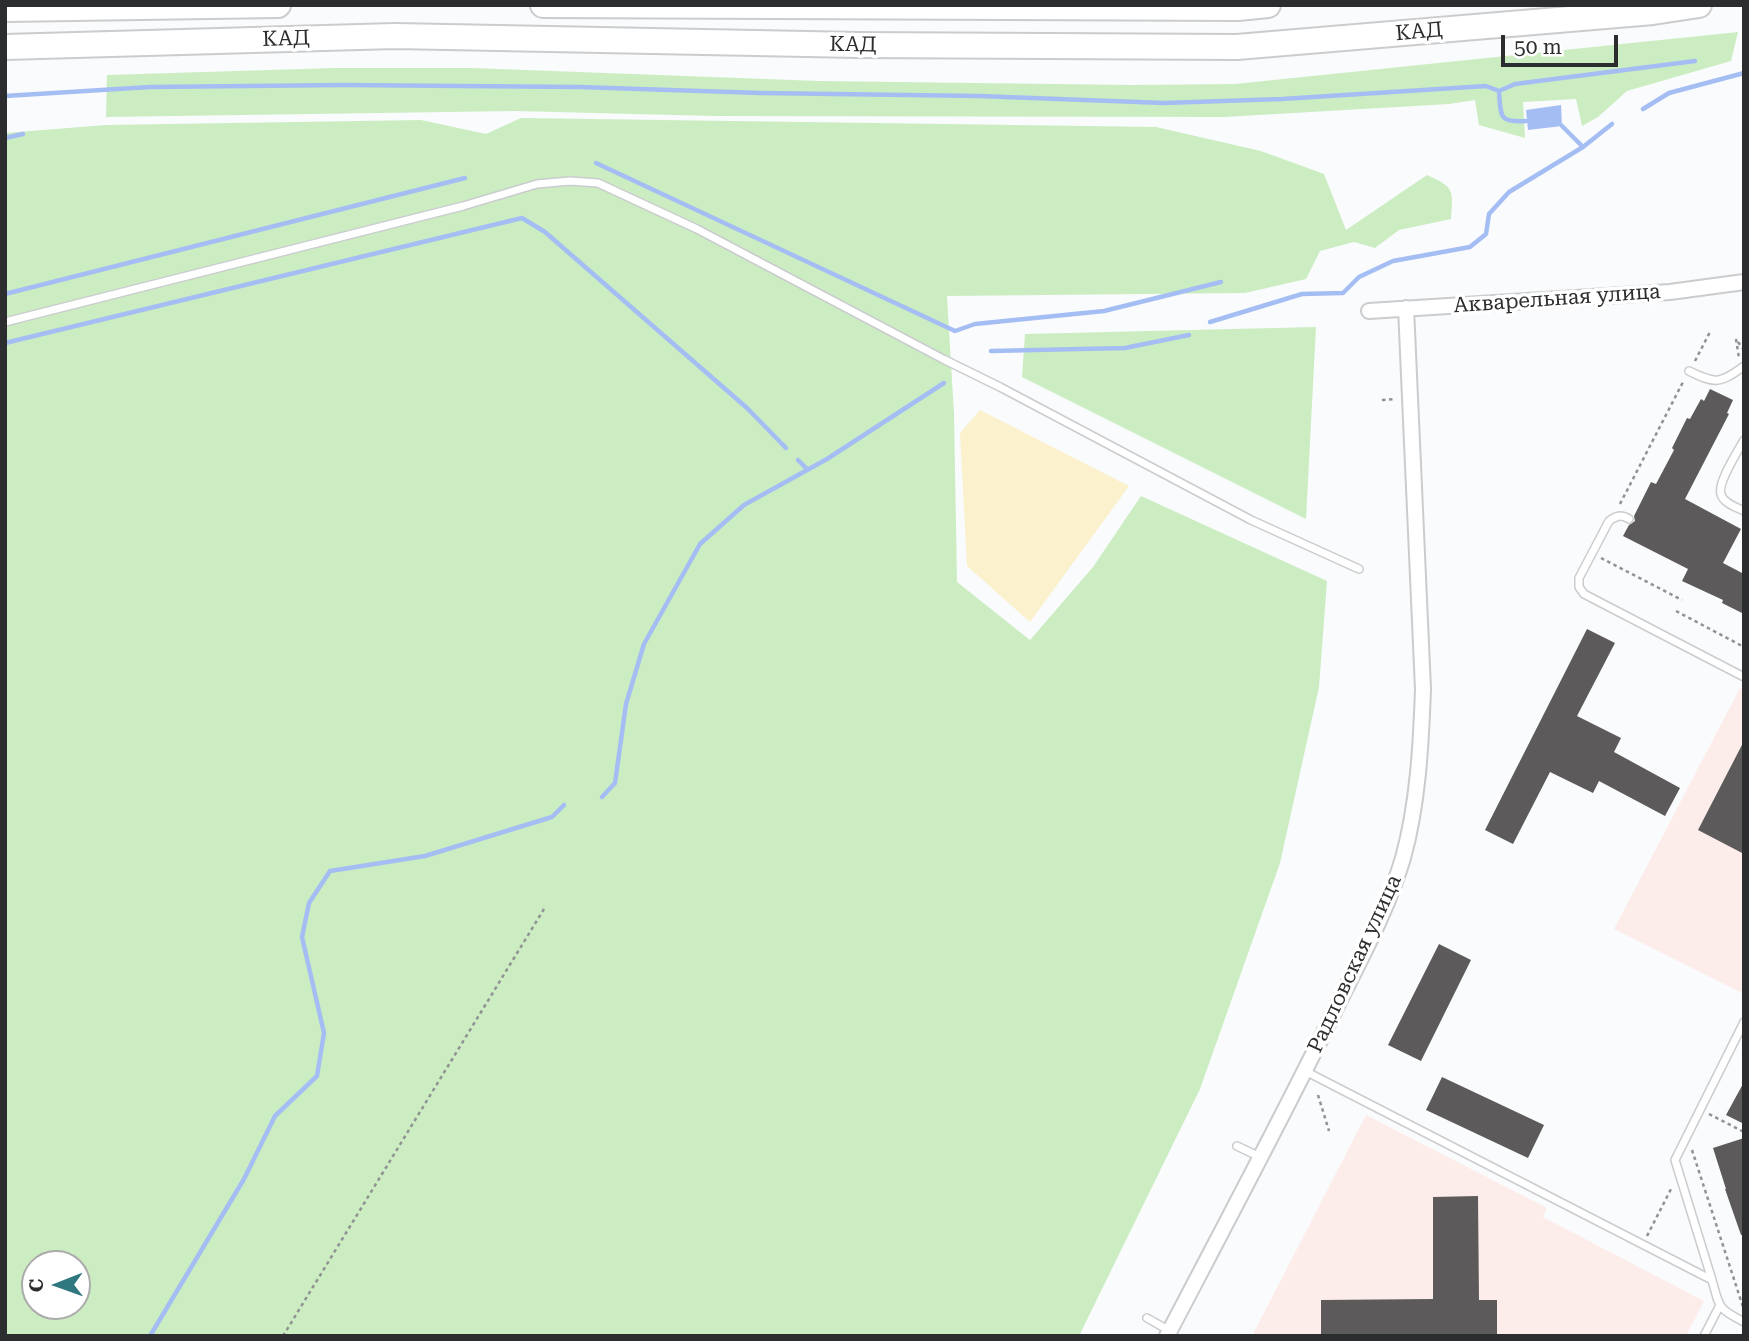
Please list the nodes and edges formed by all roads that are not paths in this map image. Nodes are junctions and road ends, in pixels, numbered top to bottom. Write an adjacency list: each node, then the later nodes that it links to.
1 (278, 5): 5 (highway, КАД)
2 (543, 5): 3 (highway, КАД)
3 (1268, 5)
4 (1699, 5): 6 (highway, КАД)
5 (5, 9)
6 (5, 47)
7 (1744, 282): 8 (street, Акварельная улица)
8 (1406, 308): 9 (street, Акварельная улица); 19 (street, Радловская улица)
9 (1369, 311)
10 (5, 322): 16 (lane)
11 (1744, 366): 12 (lane)
12 (1689, 371)
13 (1744, 440): 14 (lane)
14 (1744, 511)
15 (1629, 519): 17 (lane)
16 (1359, 569)
17 (1744, 677)
18 (1744, 1022): 22 (lane)
19 (1305, 1071): 21 (street, Радловская улица); 22 (lane)
20 (1237, 1146): 21 (lane)
21 (1260, 1157): 26 (street, Радловская улица)
22 (1712, 1280): 23 (lane)
23 (1720, 1306): 25 (lane); 27 (lane)
24 (1147, 1318): 26 (lane)
25 (1744, 1322)
26 (1169, 1333)
27 (1704, 1336)

